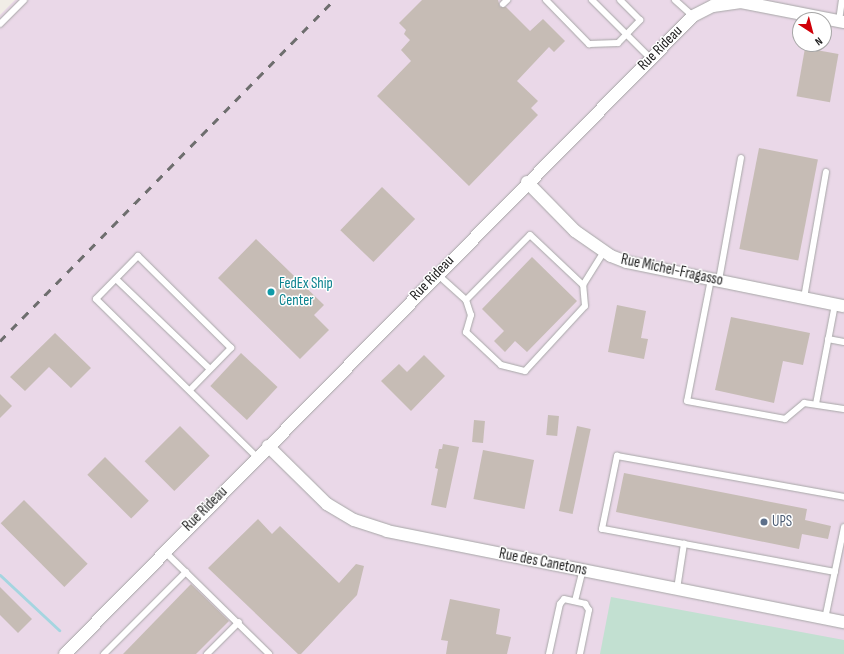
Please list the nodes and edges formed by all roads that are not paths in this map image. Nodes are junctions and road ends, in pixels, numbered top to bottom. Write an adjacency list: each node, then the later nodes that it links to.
1 (24, 0): 9 (lane)
2 (546, 0): 10 (lane)
3 (592, 0): 10 (lane)
4 (620, 0): 10 (lane)
5 (676, 0): 7 (lane)
6 (842, 0): 8 (lane)
7 (693, 16): 8 (street, Rue Rideau); 11 (street, Rue Rideau)
8 (842, 22)
9 (0, 24)
10 (626, 34): 11 (lane)
11 (650, 58): 14 (street, Rue Rideau)
12 (741, 158): 18 (lane)
13 (826, 172): 20 (lane)
14 (527, 182): 15 (street, Rue Michel-Fragasso); 16 (street, Rue Rideau)
15 (604, 251): 18 (street, Rue Michel-Fragasso); 19 (lane)
16 (437, 274): 21 (lane); 29 (street, Rue Rideau)
17 (116, 279): 25 (lane); 25 (lane); 26 (lane)
18 (715, 280): 20 (street, Rue Michel-Fragasso); 27 (lane)
19 (584, 285): 21 (lane); 21 (lane)
20 (804, 298): 22 (street, Rue Michel-Fragasso)
21 (466, 300)
22 (840, 305): 23 (lane)
23 (828, 339): 24 (lane); 27 (lane)
24 (844, 342)
25 (210, 369): 26 (lane)
26 (190, 390): 30 (lane)
27 (816, 404): 28 (lane)
28 (844, 409)
29 (268, 446): 30 (street, Rue Rideau); 35 (street, Rue des Canetons)
30 (257, 457): 34 (street, Rue Rideau)
31 (844, 497): 33 (lane)
32 (844, 527): 37 (lane)
33 (684, 544): 37 (lane); 38 (lane)
34 (164, 551): 36 (lane); 43 (street, Rue Rideau)
35 (583, 570): 38 (street, Rue des Canetons); 39 (lane)
36 (186, 572): 41 (lane); 44 (lane)
37 (835, 572): 40 (lane)
38 (677, 589): 40 (street, Rue des Canetons)
39 (575, 601): 47 (lane); 48 (lane)
40 (825, 619): 42 (street, Rue des Canetons)
41 (239, 622): 45 (lane); 46 (lane)
42 (844, 622)
43 (65, 654)
44 (104, 654)
45 (207, 654)
46 (269, 654)
47 (549, 654)
48 (580, 654)

